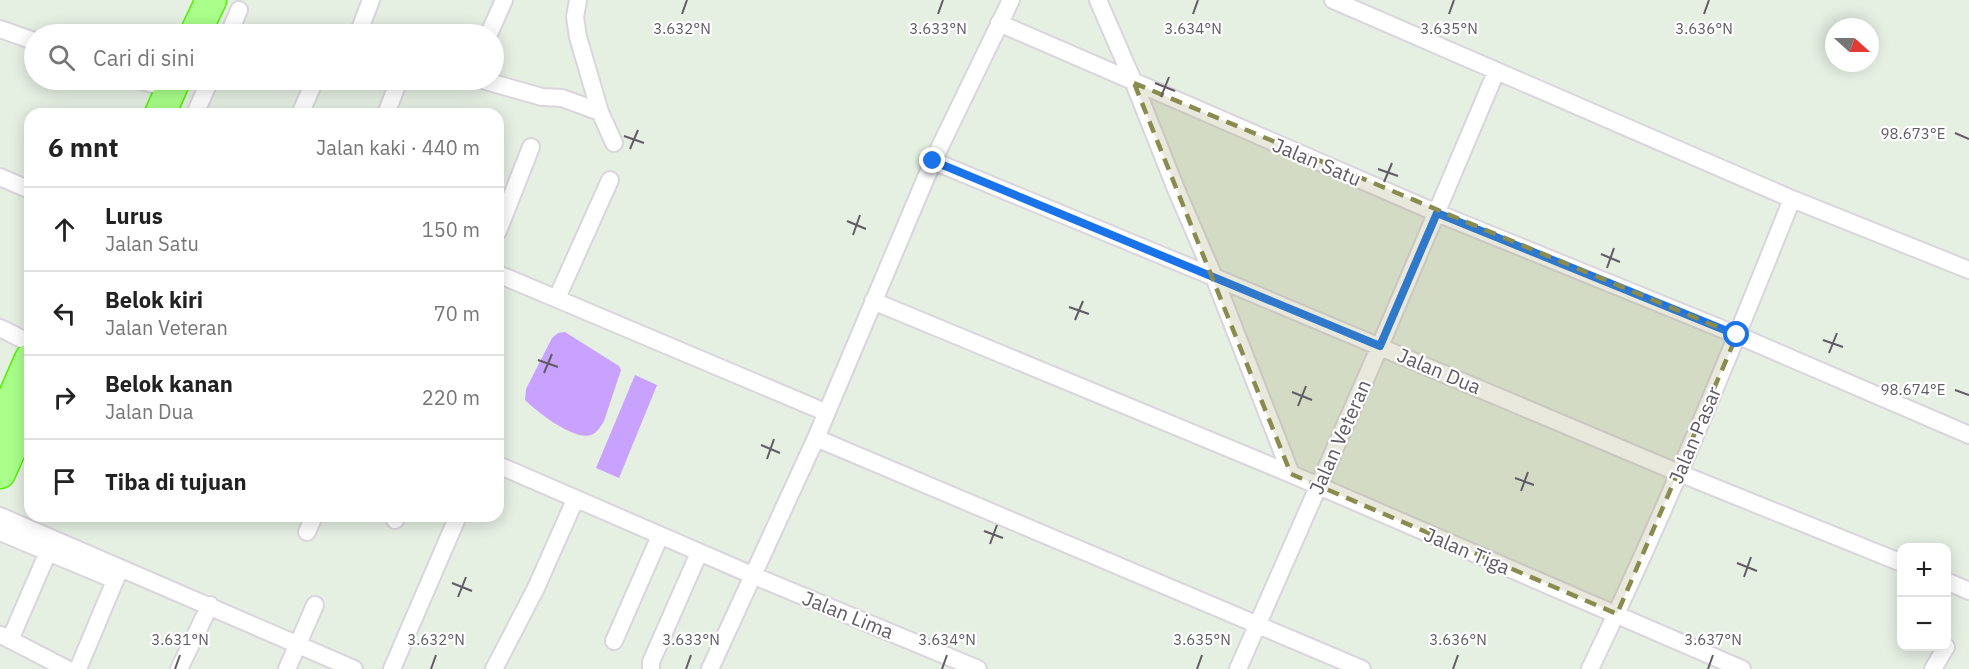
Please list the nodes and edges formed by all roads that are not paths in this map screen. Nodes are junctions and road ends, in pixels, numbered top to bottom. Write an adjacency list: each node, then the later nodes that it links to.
1 (190, 0): 11 (highway)
2 (211, 0): 12 (highway)
3 (370, 0): 14 (street)
4 (504, 0): 15 (street)
5 (578, 0): 31 (street)
6 (1011, 0): 10 (street)
7 (1098, 0): 19 (street)
8 (1334, 0): 18 (street)
9 (239, 10): 13 (street)
10 (999, 23): 19 (street, Jalan Satu); 34 (street)
11 (179, 24)
12 (200, 24)
13 (233, 24)
14 (362, 24)
15 (493, 24)
16 (0, 29): 17 (street)
17 (24, 37)
18 (1496, 72): 38 (street); 39 (street, Jalan Veteran)
19 (1134, 83): 39 (street, Jalan Satu); 43 (street)
20 (504, 86): 31 (street)
21 (151, 90): 26 (highway)
22 (156, 90): 27 (highway)
23 (206, 90): 28 (street)
24 (311, 90): 29 (street)
25 (395, 90): 30 (street)
26 (142, 108)
27 (159, 108)
28 (198, 108)
29 (303, 108)
30 (388, 108)
31 (600, 112): 32 (street)
32 (614, 143)
33 (531, 147): 40 (street)
34 (933, 161): 43 (street, Jalan Dua); 45 (street)
35 (0, 177): 37 (street)
36 (610, 180): 44 (street)
37 (24, 187)
38 (1792, 199): 41 (street); 47 (street, Jalan Pasar)
39 (1437, 213): 47 (street, Jalan Satu); 49 (street, Jalan Veteran)
40 (504, 216)
41 (1969, 270)
42 (504, 276): 44 (street)
43 (1214, 277): 49 (street, Jalan Dua); 59 (street)
44 (557, 298): 51 (street)
45 (873, 301): 51 (street); 59 (street, Jalan Tiga)
46 (0, 328): 48 (street)
47 (1737, 335): 54 (street, Jalan Satu); 58 (street, Jalan Pasar)
48 (24, 340)
49 (1380, 346): 58 (street, Jalan Dua); 60 (street, Jalan Veteran)
50 (24, 373): 53 (highway)
51 (825, 412): 55 (street)
52 (24, 419): 57 (highway)
53 (0, 427)
54 (1969, 435)
55 (816, 438): 72 (street); 78 (street)
56 (504, 468): 61 (street, Jalan Lima)
57 (0, 473)
58 (1679, 473): 70 (street, Jalan Dua); 77 (street, Jalan Pasar)
59 (1291, 474): 60 (street, Jalan Tiga)
60 (1318, 487): 77 (street, Jalan Tiga); 78 (street, Jalan Veteran)
61 (575, 500): 67 (street, Jalan Lima); 90 (street)
62 (0, 516): 71 (street)
63 (312, 522): 66 (street)
64 (455, 522): 89 (street)
65 (0, 532): 68 (street)
66 (308, 532)
67 (660, 536): 69 (street, Jalan Lima); 80 (street)
68 (48, 552): 71 (street); 79 (street)
69 (699, 553): 72 (street, Jalan Lima); 91 (street)
70 (1897, 561)
71 (118, 574): 75 (street); 85 (street)
72 (752, 575): 83 (street, Jalan Lima); 92 (street)
73 (1951, 583): 74 (street)
74 (1969, 591)
75 (210, 605): 81 (street); 86 (street)
76 (315, 605): 81 (street)
77 (1617, 614): 96 (street, Jalan Pasar); 97 (street, Jalan Tiga)
78 (1256, 625): 94 (street, Jalan Veteran); 95 (street)
79 (5, 637): 84 (street)
80 (614, 642)
81 (298, 645): 87 (street); 88 (street)
82 (1944, 651): 98 (street)
83 (945, 662): 93 (street, Jalan Lima)
84 (67, 669)
85 (78, 669)
86 (179, 669)
87 (287, 669)
88 (354, 669)
89 (392, 669)
90 (494, 669)
91 (651, 669)
92 (710, 669)
93 (978, 669)
94 (1238, 669)
95 (1362, 669)
96 (1590, 669)
97 (1742, 669)
98 (1934, 669)

